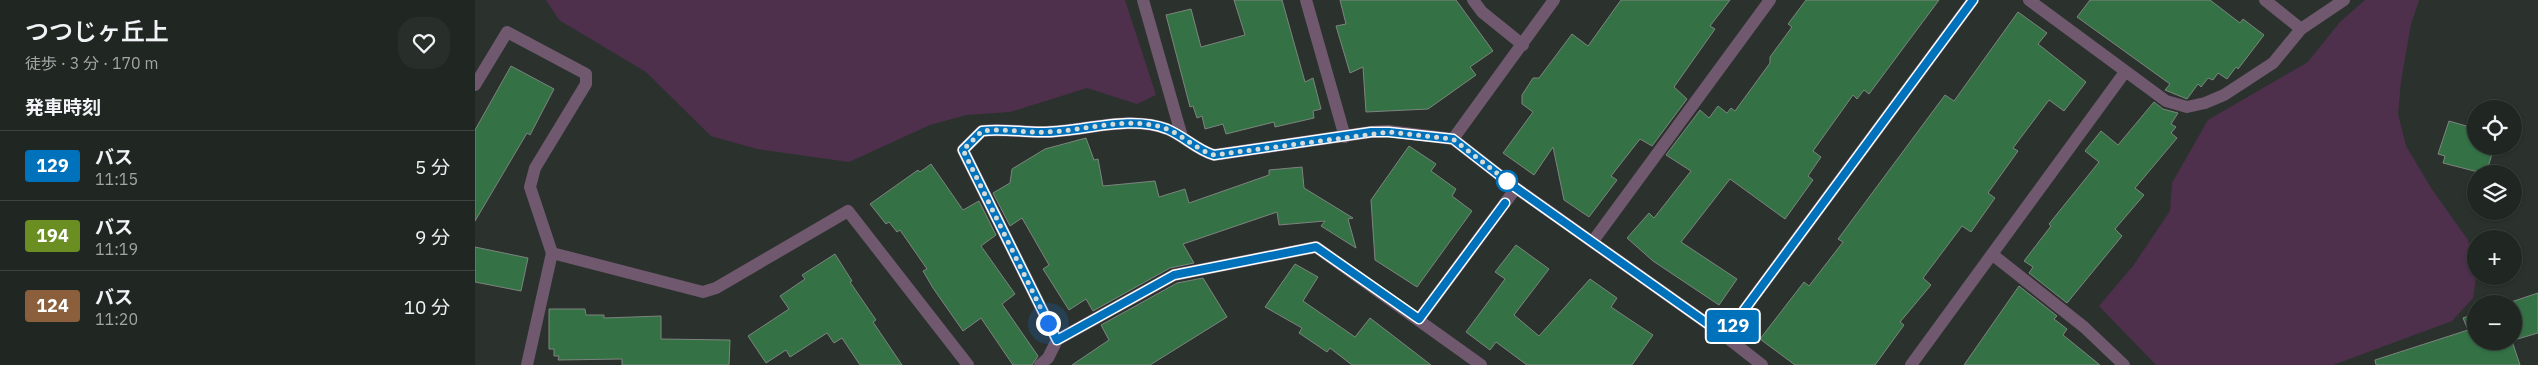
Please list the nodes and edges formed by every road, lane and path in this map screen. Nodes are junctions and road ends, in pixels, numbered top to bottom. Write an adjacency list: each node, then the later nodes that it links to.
1 (1143, 0): 14 (street)
2 (1306, 0): 15 (street)
3 (1473, 0): 11 (street)
4 (1554, 0): 11 (street)
5 (1770, 0): 18 (street)
6 (1973, 0): 22 (street)
7 (2029, 0): 12 (street)
8 (2265, 0): 10 (street)
9 (2344, 0): 10 (street)
10 (2301, 29): 12 (street)
11 (1523, 45): 16 (street)
12 (2125, 72): 20 (street)
13 (475, 85): 19 (street)
14 (1182, 137): 15 (street); 23 (street)
15 (1345, 137): 16 (street)
16 (1453, 139): 17 (street)
17 (1516, 188): 18 (street); 21 (street)
18 (1593, 241): 22 (street)
19 (552, 253): 24 (street); 25 (street)
20 (1993, 255): 29 (street); 30 (street)
21 (1419, 319): 23 (street); 27 (street)
22 (1725, 336): 28 (street)
23 (1057, 340): 26 (street)
24 (527, 365)
25 (968, 365)
26 (1040, 365)
27 (1481, 365)
28 (1762, 365)
29 (1911, 365)
30 (2124, 365)

